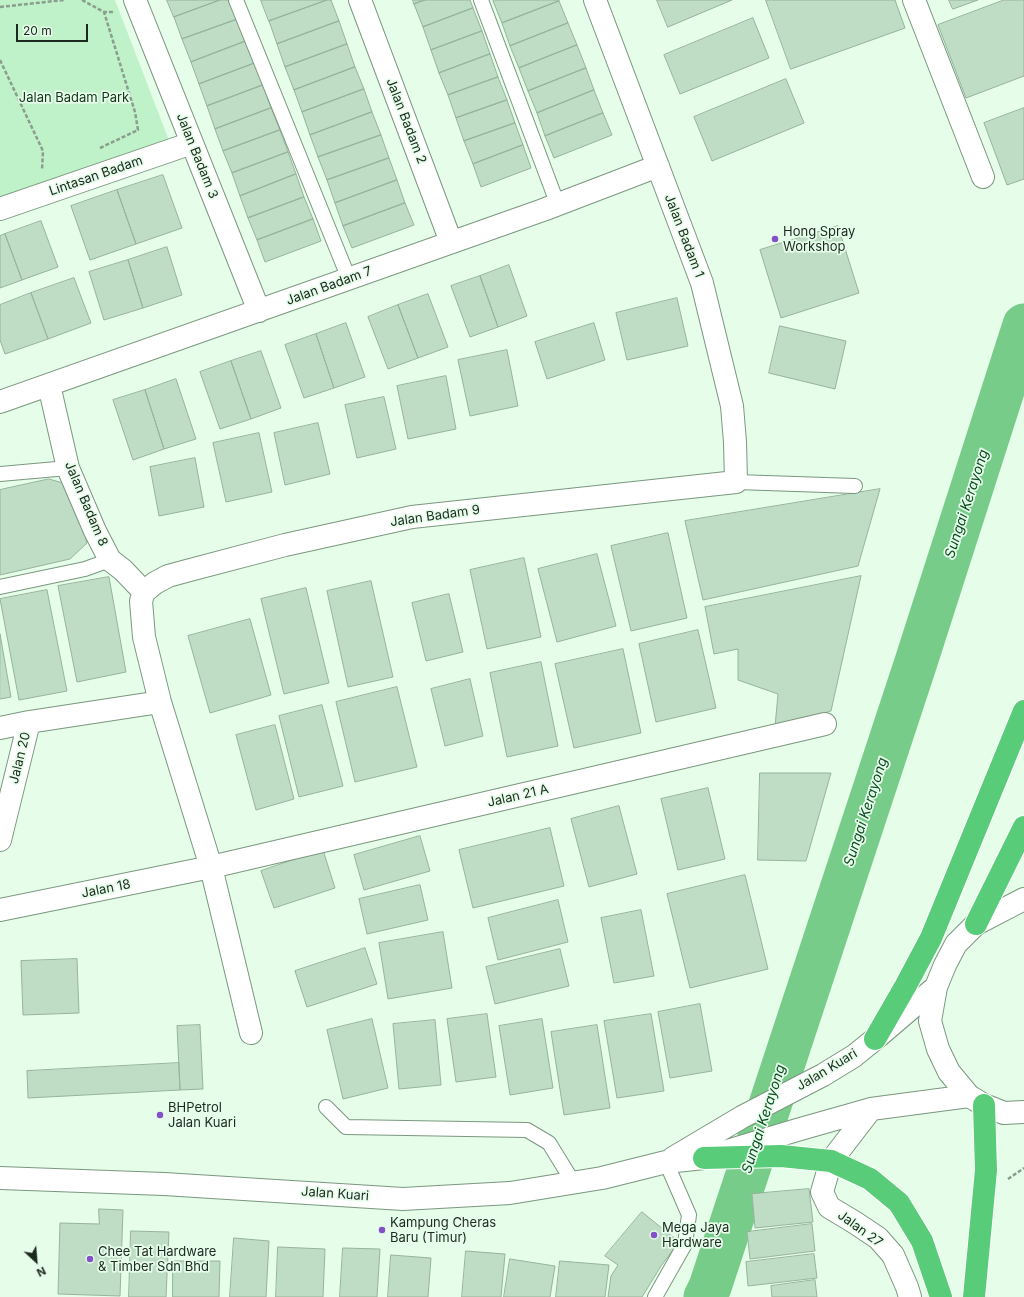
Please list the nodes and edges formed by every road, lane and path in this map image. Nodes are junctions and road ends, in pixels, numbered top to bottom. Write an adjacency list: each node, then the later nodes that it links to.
1 (64, 0): 9 (path)
2 (82, 0): 10 (path)
3 (236, 0): 20 (lane)
4 (360, 0): 19 (street, Jalan Badam 2)
5 (481, 0): 17 (lane)
6 (595, 0): 14 (street, Jalan Badam 1)
7 (914, 0): 16 (street)
8 (138, 6): 10 (path); 12 (street, Jalan Badam 3)
9 (0, 7)
10 (104, 12): 13 (path)
11 (0, 60): 15 (path)
12 (192, 143): 18 (street, Lintasan Badam); 21 (street, Jalan Badam 3)
13 (97, 150)
14 (658, 166): 17 (street, Jalan Badam 7); 26 (street, Jalan Badam 1)
15 (49, 170)
16 (983, 177)
17 (559, 205): 19 (street, Jalan Badam 7)
18 (0, 209)
19 (451, 242): 20 (street, Jalan Badam 7)
20 (349, 279): 21 (street, Jalan Badam 7)
21 (259, 311): 22 (street, Jalan Badam 7)
22 (49, 385): 23 (street, Jalan Badam 7); 24 (street, Jalan Badam 8)
23 (0, 402)
24 (68, 468): 25 (lane); 28 (street, Jalan Badam 8)
25 (0, 474)
26 (736, 482): 27 (lane); 30 (street, Jalan Badam 9)
27 (855, 486)
28 (116, 565): 29 (lane); 30 (street, Jalan Badam 8)
29 (0, 587)
30 (144, 592): 31 (street)
31 (160, 702): 33 (street); 38 (street)
32 (1024, 711): 44 (highway)
33 (29, 722): 35 (street); 37 (street, Jalan 20)
34 (825, 724): 38 (street, Jalan 21 A)
35 (0, 728)
36 (1024, 827): 41 (highway)
37 (0, 840)
38 (211, 867): 40 (street, Jalan 18); 43 (street)
39 (1024, 899): 41 (street)
40 (0, 910)
41 (976, 924): 42 (street)
42 (936, 987): 44 (street, Jalan Kuari); 45 (street)
43 (251, 1033)
44 (876, 1039): 51 (street, Jalan Kuari)
45 (977, 1100): 47 (street, Jalan Kuari); 48 (street); 57 (highway)
46 (326, 1107): 53 (lane)
47 (871, 1109): 49 (street, Jalan Kuari); 50 (street)
48 (1024, 1112)
49 (704, 1158): 50 (highway); 51 (street, Jalan Kuari)
50 (831, 1161): 55 (street, Jalan 27); 56 (highway)
51 (666, 1162): 53 (street, Jalan Kuari); 54 (lane)
52 (0, 1178): 53 (street, Jalan Kuari)
53 (573, 1182)
54 (655, 1297)
55 (910, 1297)
56 (941, 1297)
57 (974, 1297)

